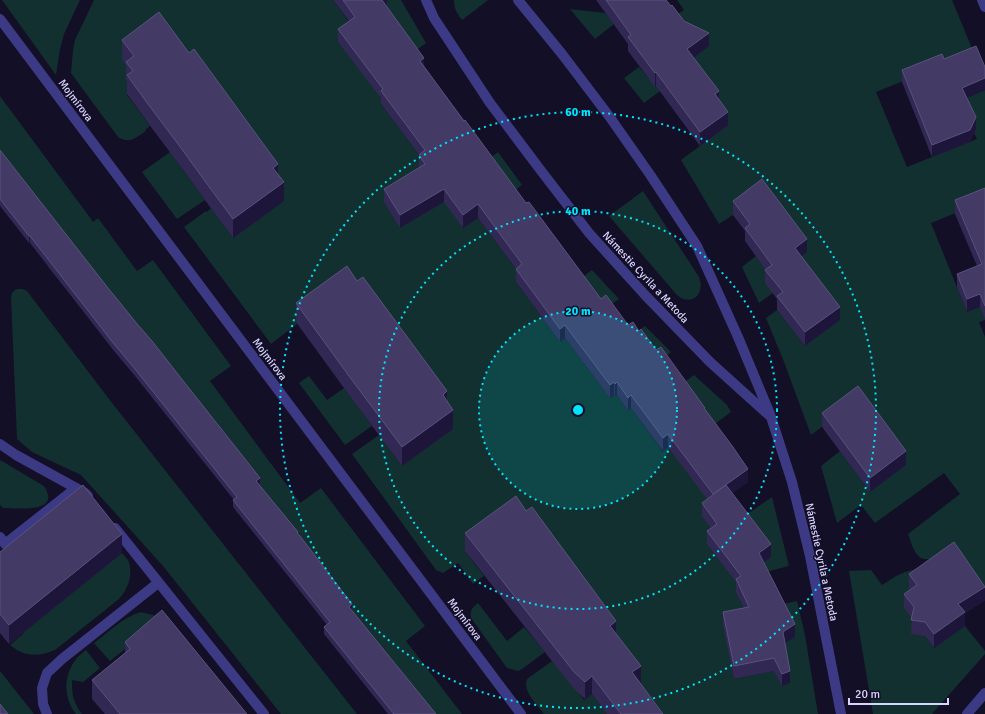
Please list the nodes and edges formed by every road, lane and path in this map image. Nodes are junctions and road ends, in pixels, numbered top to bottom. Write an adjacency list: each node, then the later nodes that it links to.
1 (426, 0): 6 (street, Námestie Cyrila a Metoda)
2 (518, 0): 6 (street, Námestie Cyrila a Metoda)
3 (982, 0): 4 (street)
4 (985, 8)
5 (0, 19): 16 (street, Mojmírova)
6 (771, 417): 17 (street, Námestie Cyrila a Metoda)
7 (0, 444): 8 (street)
8 (76, 488): 9 (street); 11 (street)
9 (94, 503)
10 (107, 518): 12 (street)
11 (0, 537)
12 (158, 583): 14 (street); 15 (street)
13 (985, 693): 18 (street)
14 (47, 714)
15 (264, 714)
16 (521, 714)
17 (841, 714)
18 (967, 714)

